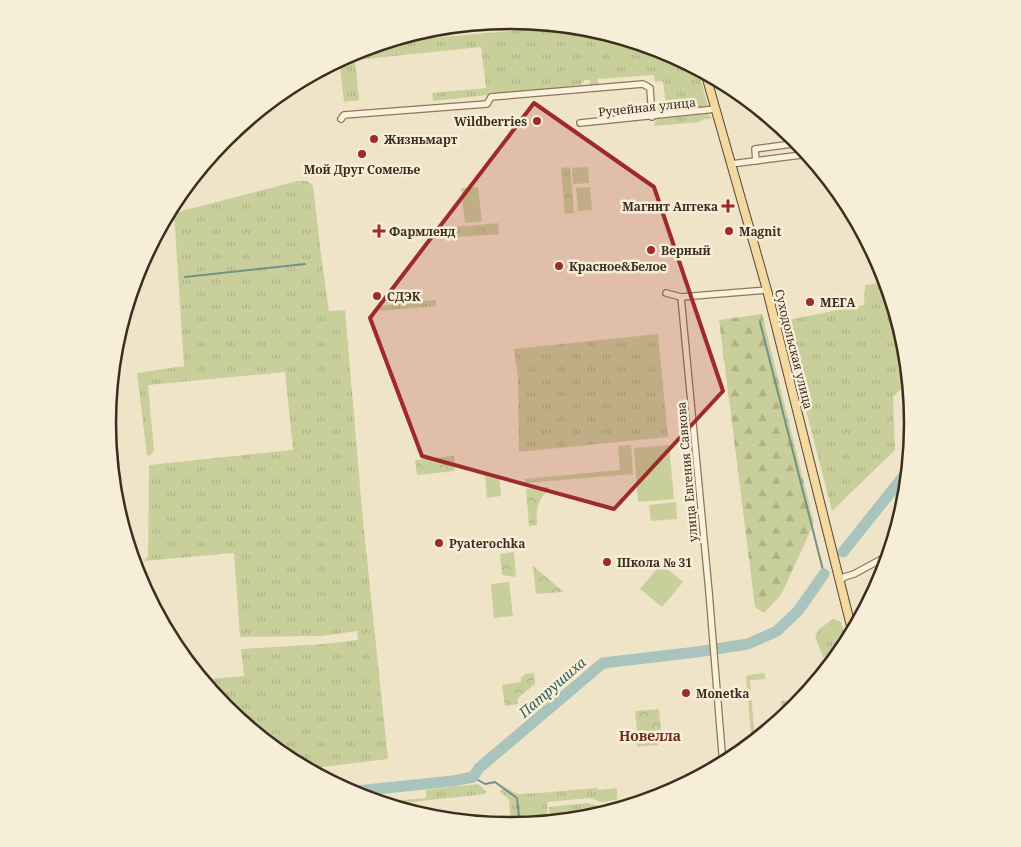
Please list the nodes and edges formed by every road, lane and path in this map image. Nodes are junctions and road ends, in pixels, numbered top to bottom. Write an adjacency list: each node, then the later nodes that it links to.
1 (708, 82): 2 (main road, Суходольская улица)
2 (716, 109): 3 (street, Ручейная улица); 9 (main road, Суходольская улица)
3 (652, 116): 4 (street); 5 (street, Ручейная улица)
4 (341, 119)
5 (580, 123)
6 (790, 144): 8 (street)
7 (800, 155): 8 (street)
8 (756, 161): 9 (street)
9 (731, 164): 10 (main road, Суходольская улица)
10 (767, 290): 12 (street); 14 (main road, Суходольская улица)
11 (666, 293): 12 (street)
12 (681, 297): 16 (street, улица Евгения Савкова)
13 (881, 560): 14 (street)
14 (840, 582): 15 (main road, Суходольская улица)
15 (850, 624)
16 (722, 757)

